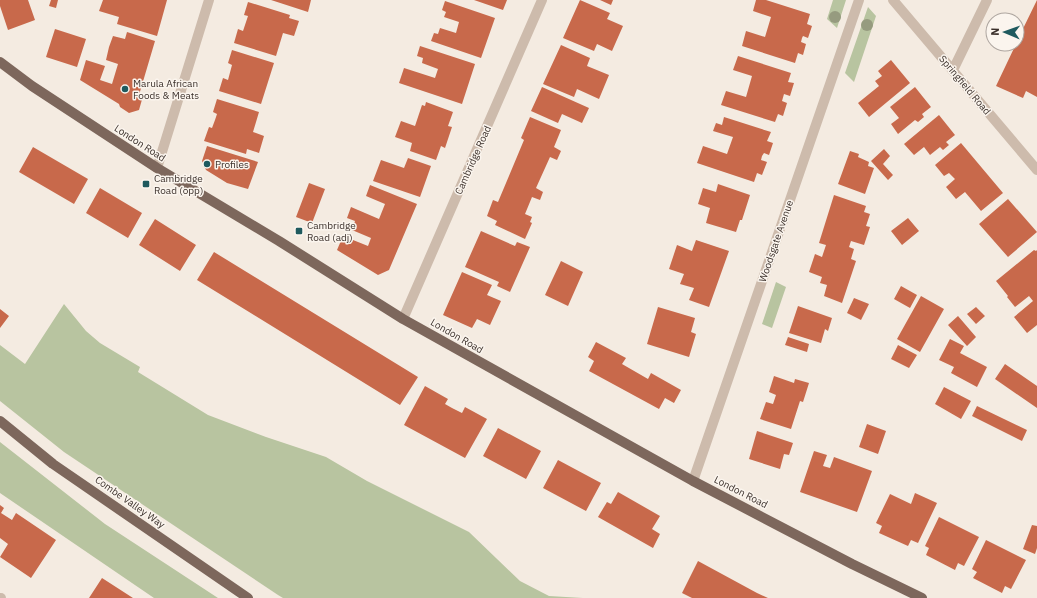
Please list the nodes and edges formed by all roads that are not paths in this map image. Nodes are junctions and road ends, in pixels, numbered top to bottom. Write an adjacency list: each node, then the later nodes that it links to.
1 (210, 0): 8 (street)
2 (542, 0): 10 (street, Cambridge Road)
3 (859, 0): 12 (street, Woodsgate Avenue)
4 (893, 0): 7 (street, Springfield Road)
5 (986, 0): 7 (street)
6 (0, 62): 8 (main road, London Road)
7 (953, 70): 9 (street, Springfield Road)
8 (157, 168): 10 (main road, London Road)
9 (1037, 170)
10 (403, 319): 12 (main road, London Road)
11 (0, 421): 13 (main road, Combe Valley Way)
12 (693, 481): 14 (main road, London Road)
13 (248, 598)
14 (922, 598)

